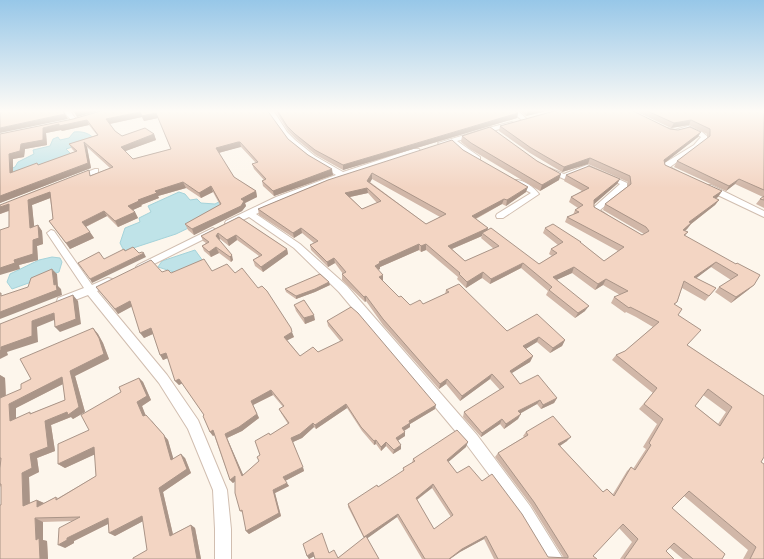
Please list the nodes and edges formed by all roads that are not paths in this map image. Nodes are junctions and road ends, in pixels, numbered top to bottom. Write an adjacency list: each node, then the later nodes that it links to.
1 (287, 136): 11 (street)
2 (470, 136): 4 (street)
3 (704, 136): 10 (street)
4 (452, 140): 5 (street); 7 (street)
5 (437, 145)
6 (422, 149): 11 (street)
7 (485, 164)
8 (542, 166): 18 (street)
9 (95, 171): 13 (street)
10 (680, 174)
11 (342, 175): 15 (street)
12 (510, 178): 17 (street)
13 (73, 179)
14 (700, 184): 16 (street)
15 (249, 213): 20 (street); 25 (street)
16 (764, 214)
17 (500, 216)
18 (612, 220)
19 (51, 233): 22 (street)
20 (131, 272)
21 (117, 278): 22 (street)
22 (90, 290): 23 (street); 24 (street)
23 (49, 306)
24 (223, 559)
25 (555, 559)

